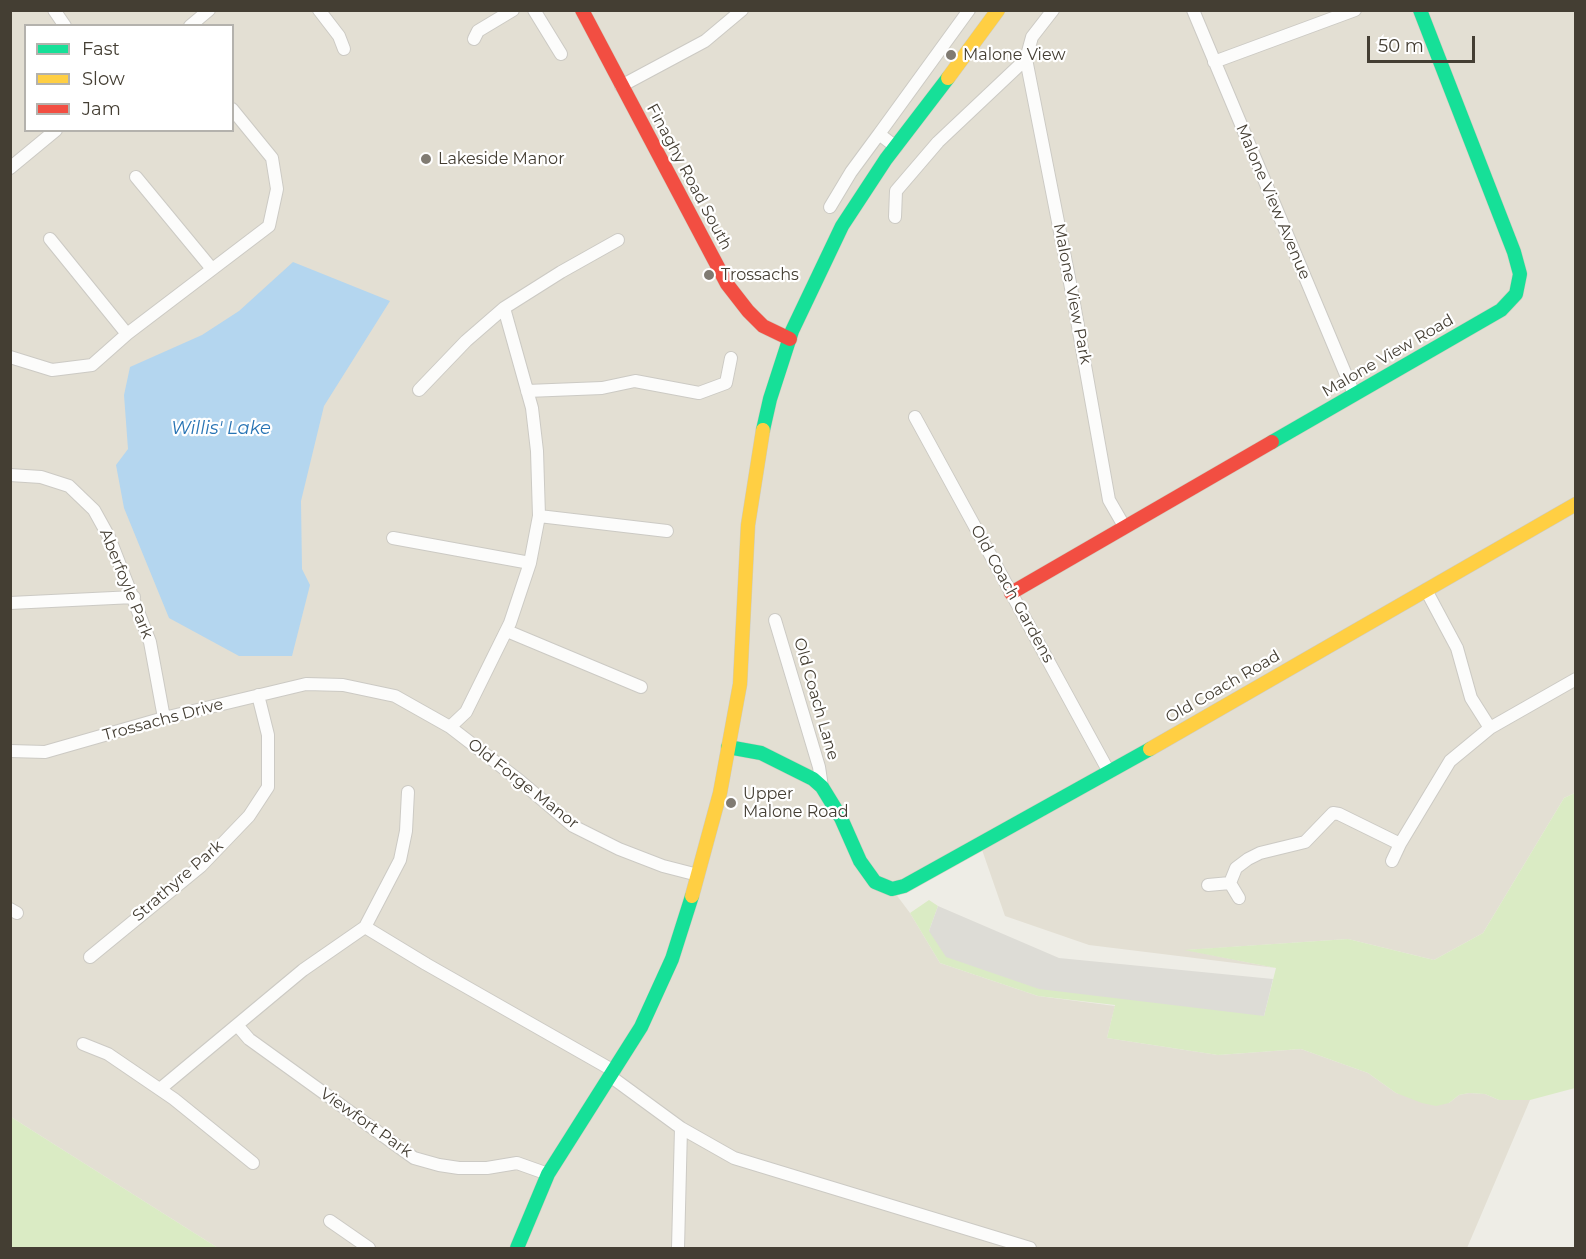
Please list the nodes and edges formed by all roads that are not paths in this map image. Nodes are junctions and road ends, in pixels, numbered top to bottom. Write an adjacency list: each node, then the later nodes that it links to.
1 (54, 10): 14 (street)
2 (210, 10): 15 (street)
3 (319, 10): 17 (street)
4 (513, 10): 16 (street)
5 (534, 10): 18 (street)
6 (582, 10): 21 (street, Finaghy Road South)
7 (742, 10): 21 (street)
8 (969, 10): 24 (street)
9 (998, 10): 25 (street)
10 (1053, 10): 19 (street)
11 (1193, 10): 20 (street, Malone View Avenue)
12 (1355, 10): 20 (street)
13 (1420, 10): 40 (street, Malone View Road)
14 (64, 24)
15 (192, 24)
16 (474, 39)
17 (344, 49)
18 (561, 54)
19 (1026, 59): 29 (street); 45 (street, Malone View Park)
20 (1214, 62): 40 (street, Malone View Avenue)
21 (621, 86): 35 (street, Finaghy Road South)
22 (234, 111): 32 (street)
23 (54, 132): 26 (street)
24 (879, 134): 25 (street); 28 (street)
25 (896, 147): 35 (street)
26 (10, 168)
27 (136, 177): 32 (street)
28 (830, 207)
29 (895, 217)
30 (50, 239): 34 (street)
31 (618, 240): 33 (street)
32 (212, 269): 34 (street)
33 (504, 308): 38 (street); 39 (street, Old Forge Manor)
34 (127, 334): 36 (street)
35 (790, 339): 62 (street)
36 (10, 357)
37 (731, 358): 39 (street)
38 (419, 390)
39 (527, 391): 44 (street, Old Forge Manor)
40 (1354, 394): 45 (street, Malone View Road)
41 (915, 417): 50 (street, Old Coach Gardens)
42 (10, 475): 51 (street, Aberfoyle Park)
43 (1575, 504): 49 (street, Old Coach Road)
44 (539, 516): 46 (street); 48 (street, Old Forge Manor)
45 (1124, 526): 50 (street, Malone View Road)
46 (667, 531)
47 (393, 538): 48 (street)
48 (530, 563): 54 (street, Old Forge Manor)
49 (1426, 590): 61 (street); 64 (street, Old Coach Road)
50 (1011, 592): 64 (street, Old Coach Gardens)
51 (134, 597): 52 (street); 59 (street, Aberfoyle Park)
52 (10, 603)
53 (775, 620): 65 (street, Old Coach Lane)
54 (507, 631): 57 (street); 60 (street, Old Forge Manor)
55 (1575, 679): 61 (street)
56 (315, 685): 58 (street, Trossachs Drive); 60 (street, Old Forge Manor)
57 (641, 687)
58 (258, 695): 59 (street, Trossachs Drive); 75 (street, Strathyre Park)
59 (164, 718): 63 (street, Trossachs Drive)
60 (450, 728): 69 (street, Old Forge Manor)
61 (1490, 728): 67 (street)
62 (728, 747): 65 (street, Old Coach Lane); 69 (street)
63 (10, 751)
64 (1109, 772): 71 (street, Old Coach Road)
65 (822, 787): 71 (street, Old Coach Lane)
66 (408, 792): 74 (street)
67 (1400, 844): 68 (street); 70 (street)
68 (1392, 861)
69 (698, 875): 78 (street)
70 (1230, 883): 72 (street); 73 (street)
71 (883, 885)
72 (1208, 885)
73 (1239, 898)
74 (365, 927): 76 (street); 78 (street)
75 (90, 957)
76 (237, 1025): 79 (street); 82 (street, Viewfort Park)
77 (83, 1044): 79 (street)
78 (612, 1073): 80 (street); 82 (street)
79 (160, 1089): 81 (street)
80 (681, 1128): 86 (street); 87 (street)
81 (253, 1163)
82 (548, 1174): 85 (street)
83 (330, 1221): 84 (street)
84 (369, 1248)
85 (517, 1248)
86 (678, 1248)
87 (1030, 1248)

